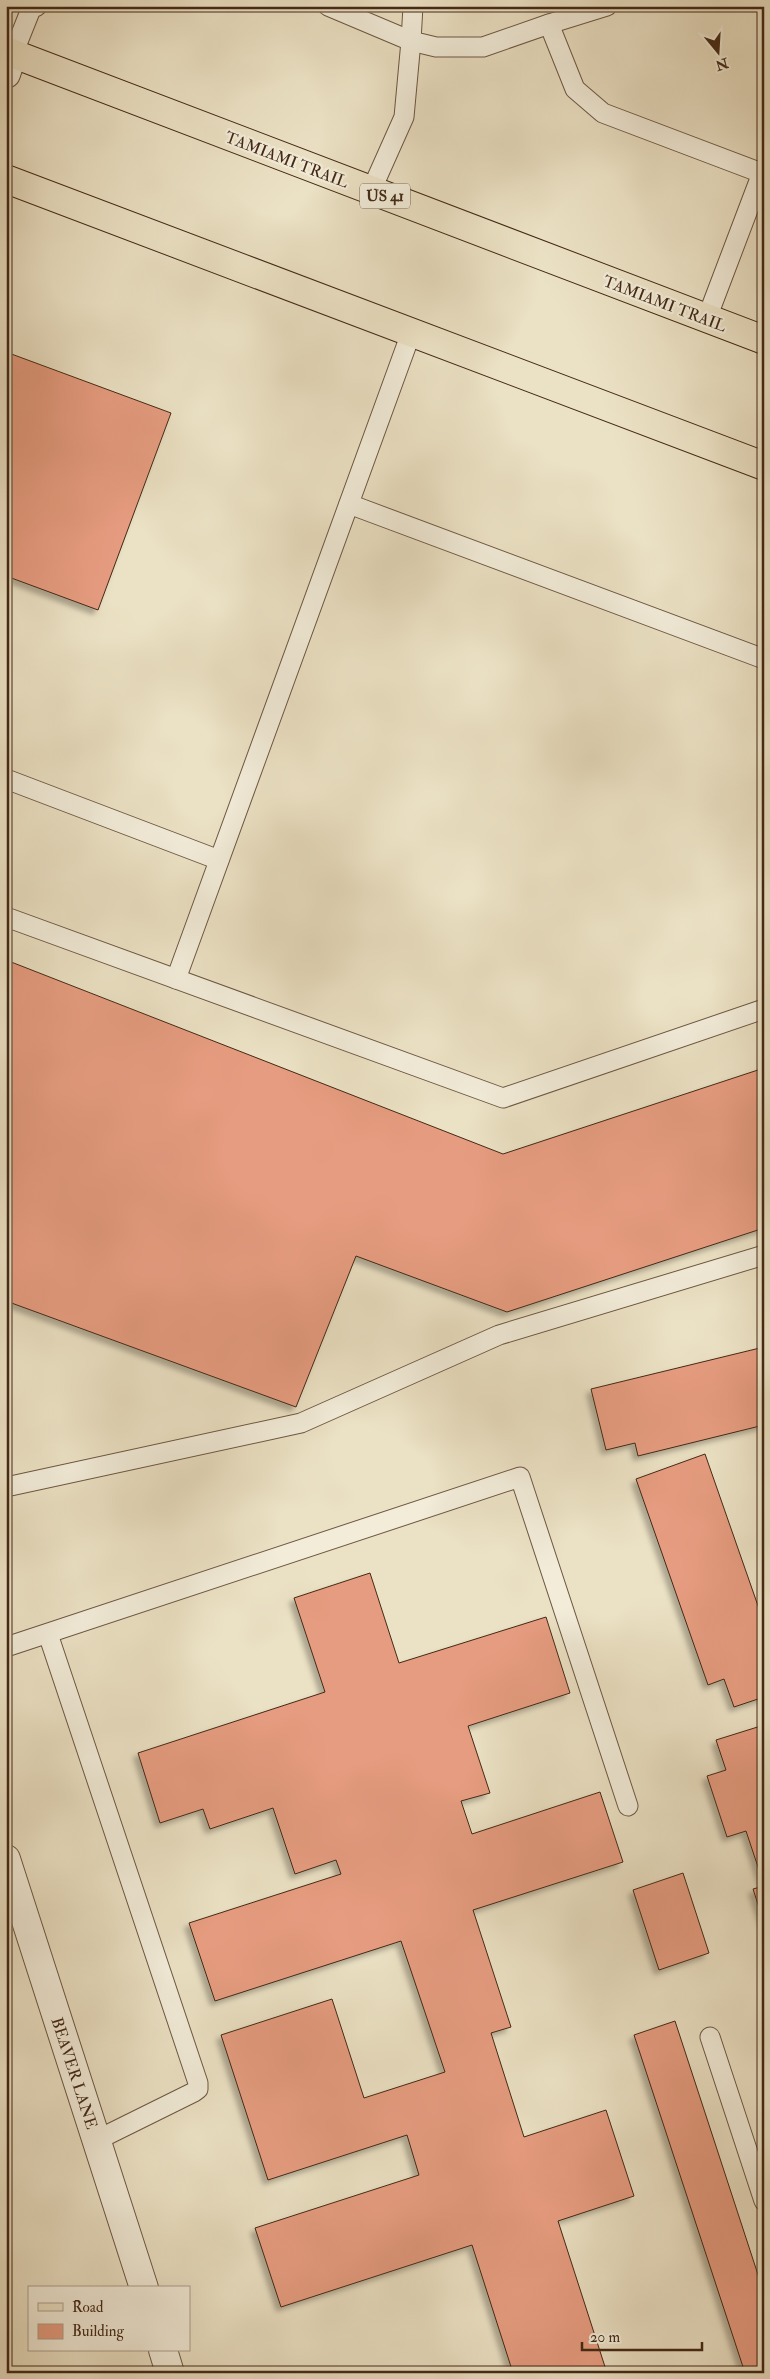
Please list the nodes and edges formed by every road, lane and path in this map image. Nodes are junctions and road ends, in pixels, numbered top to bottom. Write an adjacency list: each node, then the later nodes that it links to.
1 (328, 6): 6 (lane)
2 (413, 6): 6 (lane)
3 (607, 6): 5 (lane)
4 (33, 7): 7 (lane)
5 (549, 24): 6 (lane); 8 (lane)
6 (411, 41): 10 (lane)
7 (9, 59): 10 (main road, TAMIAMI TRAIL / US 41)
8 (763, 174): 11 (lane)
9 (6, 179): 12 (main road)
10 (371, 191): 11 (main road, TAMIAMI TRAIL / US 41)
11 (707, 318): 13 (main road, TAMIAMI TRAIL / US 41)
12 (411, 332): 14 (main road); 15 (lane)
13 (764, 340)
14 (764, 466)
15 (349, 504): 16 (lane); 18 (lane)
16 (764, 659)
17 (6, 779): 18 (lane)
18 (219, 860): 20 (lane)
19 (6, 918): 20 (lane)
20 (176, 979): 21 (lane)
21 (764, 1009)
22 (764, 1255): 23 (lane)
23 (6, 1487)
24 (48, 1634): 25 (lane); 26 (lane); 30 (lane)
25 (6, 1647)
26 (628, 1806)
27 (6, 1859): 28 (street, BEAVER LANE)
28 (13, 1901): 30 (street, BEAVER LANE)
29 (710, 2037): 31 (lane)
30 (97, 2140): 32 (street, BEAVER LANE)
31 (764, 2202)
32 (143, 2286)
33 (164, 2352): 34 (street)
34 (170, 2373)

